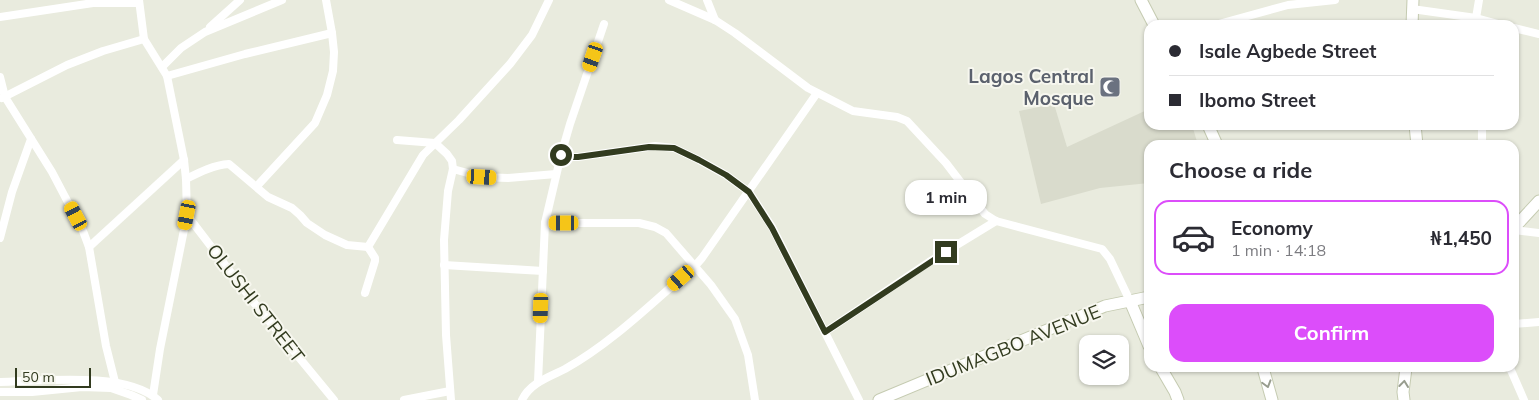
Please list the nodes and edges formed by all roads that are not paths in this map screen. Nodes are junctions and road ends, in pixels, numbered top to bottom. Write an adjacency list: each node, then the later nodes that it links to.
1 (240, 0): 21 (street)
2 (282, 0): 21 (street)
3 (326, 0): 22 (street)
4 (550, 0): 32 (street)
5 (669, 0): 14 (street)
6 (707, 0): 14 (street)
7 (1141, 0): 15 (main road)
8 (1335, 0): 16 (street)
9 (1479, 0): 13 (street)
10 (139, 2): 12 (street); 24 (street)
11 (1412, 5): 13 (street); 17 (main road)
12 (0, 17)
13 (1476, 18): 18 (street)
14 (715, 20): 28 (street)
15 (1151, 20)
16 (1233, 20)
17 (1412, 20)
18 (1481, 20)
19 (604, 24): 33 (street)
20 (1519, 29): 23 (street)
21 (205, 32): 25 (street)
22 (332, 33): 27 (street); 38 (street)
23 (1539, 34)
24 (144, 39): 25 (street); 29 (street)
25 (162, 67): 27 (street)
26 (0, 76): 29 (street)
27 (167, 76): 34 (street)
28 (816, 93): 39 (street); 42 (street)
29 (2, 98): 30 (street)
30 (31, 139): 47 (street); 48 (street)
31 (396, 140): 32 (street)
32 (435, 143): 35 (street); 49 (street)
33 (561, 155): 36 (street); 39 (street)
34 (184, 160): 37 (street); 48 (street)
35 (453, 169): 36 (street); 50 (street)
36 (556, 174): 43 (street)
37 (186, 179): 38 (street); 41 (street)
38 (257, 186): 49 (street)
39 (749, 192): 51 (street); 58 (street)
40 (1539, 200): 44 (main road)
41 (187, 215): 69 (street); 72 (street, OLUSHI STREET)
42 (996, 221): 55 (street); 58 (street)
43 (545, 223): 51 (street); 52 (street)
44 (1519, 223)
45 (1519, 230): 46 (street)
46 (1539, 233)
47 (0, 238)
48 (89, 247): 65 (street)
49 (368, 247): 53 (street)
50 (444, 265): 52 (street); 67 (street)
51 (695, 266): 66 (street); 76 (street)
52 (543, 271): 66 (street)
53 (365, 293)
54 (1144, 298): 55 (main road, IDUMAGBO AVENUE)
55 (1130, 301): 59 (main road); 70 (main road, IDUMAGBO AVENUE)
56 (1539, 322): 57 (street)
57 (1519, 324)
58 (825, 332): 77 (street)
59 (1144, 334)
60 (1163, 372): 78 (main road)
61 (1264, 372): 79 (main road, one-way to 79)
62 (1406, 372): 80 (main road, one-way to 62)
63 (1512, 372): 81 (street)
64 (0, 382): 65 (street)
65 (115, 382): 69 (street)
66 (538, 382): 75 (street)
67 (450, 391): 73 (street); 74 (street)
68 (0, 392): 71 (street)
69 (155, 398)
70 (883, 399)
71 (142, 400)
72 (334, 400)
73 (404, 400)
74 (451, 400)
75 (522, 400)
76 (755, 400)
77 (860, 400)
78 (1178, 400)
79 (1272, 400)
80 (1404, 400)
81 (1524, 400)

